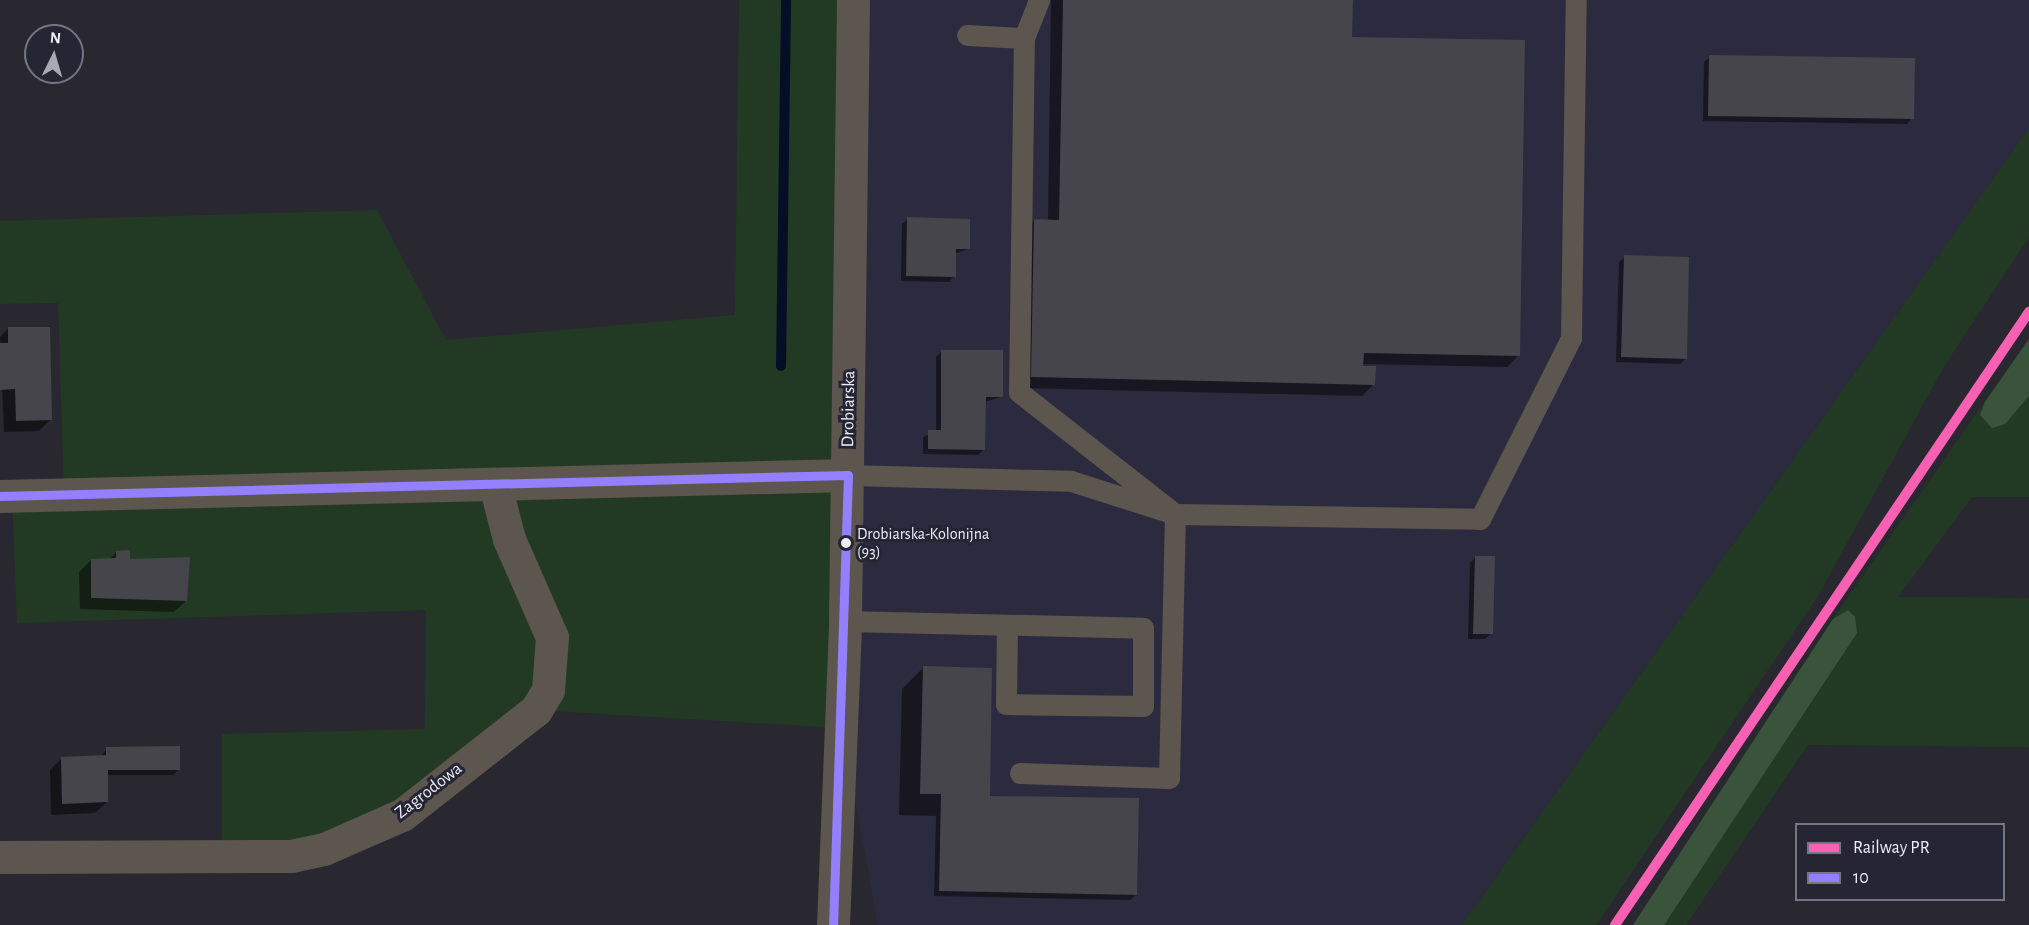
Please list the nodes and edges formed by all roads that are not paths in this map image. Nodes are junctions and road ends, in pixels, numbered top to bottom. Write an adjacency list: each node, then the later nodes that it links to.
1 (853, 0): 6 (street, Drobiarska)
2 (1039, 0): 5 (lane)
3 (1576, 0): 9 (lane)
4 (967, 35): 5 (lane)
5 (1024, 38): 9 (lane)
6 (848, 476): 7 (street); 9 (lane); 10 (street, Drobiarska)
7 (495, 485): 8 (street); 13 (street, Zagrodowa)
8 (0, 496)
9 (1175, 514): 12 (lane)
10 (845, 621): 11 (lane); 14 (street, Drobiarska)
11 (1007, 625): 11 (lane)
12 (1020, 773)
13 (0, 857)
14 (832, 925)

